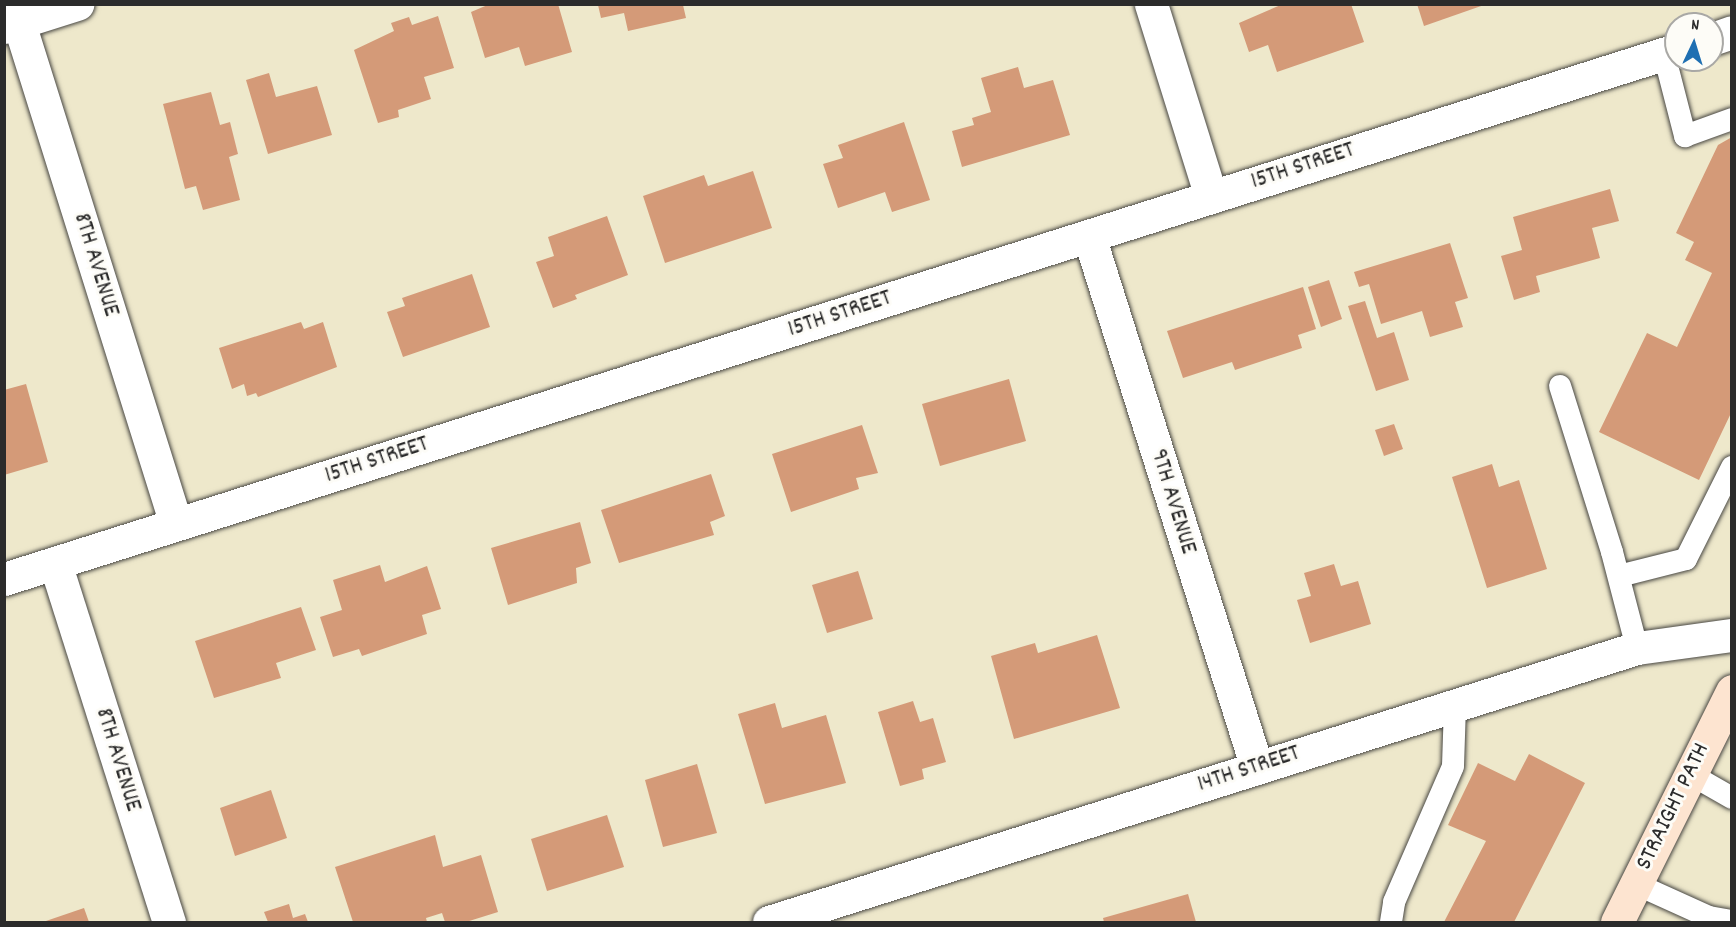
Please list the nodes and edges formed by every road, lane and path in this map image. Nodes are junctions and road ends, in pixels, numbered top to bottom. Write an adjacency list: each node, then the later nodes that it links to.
1 (77, 4): 3 (street)
2 (1151, 4): 7 (street)
3 (12, 18): 11 (street, 8TH AVENUE)
4 (1664, 54): 7 (street, 15TH STREET)
5 (1674, 72): 6 (lane)
6 (1731, 119)
7 (1210, 197): 8 (street, 15TH STREET)
8 (1089, 236): 11 (street, 15TH STREET); 19 (street, 9TH AVENUE)
9 (1560, 386): 13 (lane)
10 (1731, 467): 13 (lane)
11 (176, 525): 12 (street, 15TH STREET)
12 (56, 563): 14 (street, 15TH STREET); 24 (street, 8TH AVENUE)
13 (1619, 576): 16 (lane)
14 (4, 579)
15 (1731, 635): 16 (street, 14TH STREET)
16 (1637, 648): 18 (street, 14TH STREET)
17 (1731, 691): 20 (main road, STRAIGHT PATH)
18 (1455, 705): 19 (street, 14TH STREET); 26 (lane)
19 (1257, 768): 25 (street, 14TH STREET)
20 (1690, 774): 21 (lane); 22 (main road, STRAIGHT PATH)
21 (1731, 798)
22 (1636, 884): 23 (lane); 27 (main road, STRAIGHT PATH)
23 (1731, 921)
24 (169, 922)
25 (769, 922)
26 (1391, 922)
27 (1617, 922)

